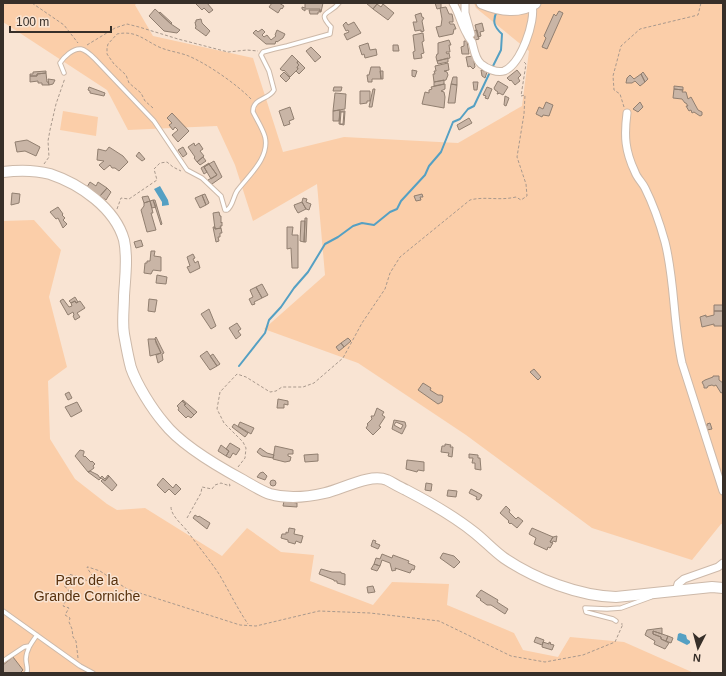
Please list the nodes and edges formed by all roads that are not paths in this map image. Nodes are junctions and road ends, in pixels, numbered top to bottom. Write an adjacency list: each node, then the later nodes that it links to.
1 (339, 3): 7 (lane)
2 (453, 3): 6 (street)
3 (465, 3): 6 (street)
4 (482, 3): 5 (main road)
5 (534, 4): 6 (street)
6 (471, 40)
7 (64, 73)
8 (626, 113): 10 (street)
9 (3, 172): 14 (main road)
10 (723, 491)
11 (723, 563): 13 (street)
12 (723, 588): 13 (main road)
13 (676, 591): 14 (main road)
14 (656, 593): 16 (lane)
15 (3, 611): 17 (lane)
16 (616, 621)
17 (37, 634): 18 (lane); 21 (lane)
18 (29, 646): 19 (lane); 20 (lane)
19 (3, 661)
20 (26, 673)
21 (93, 673)

